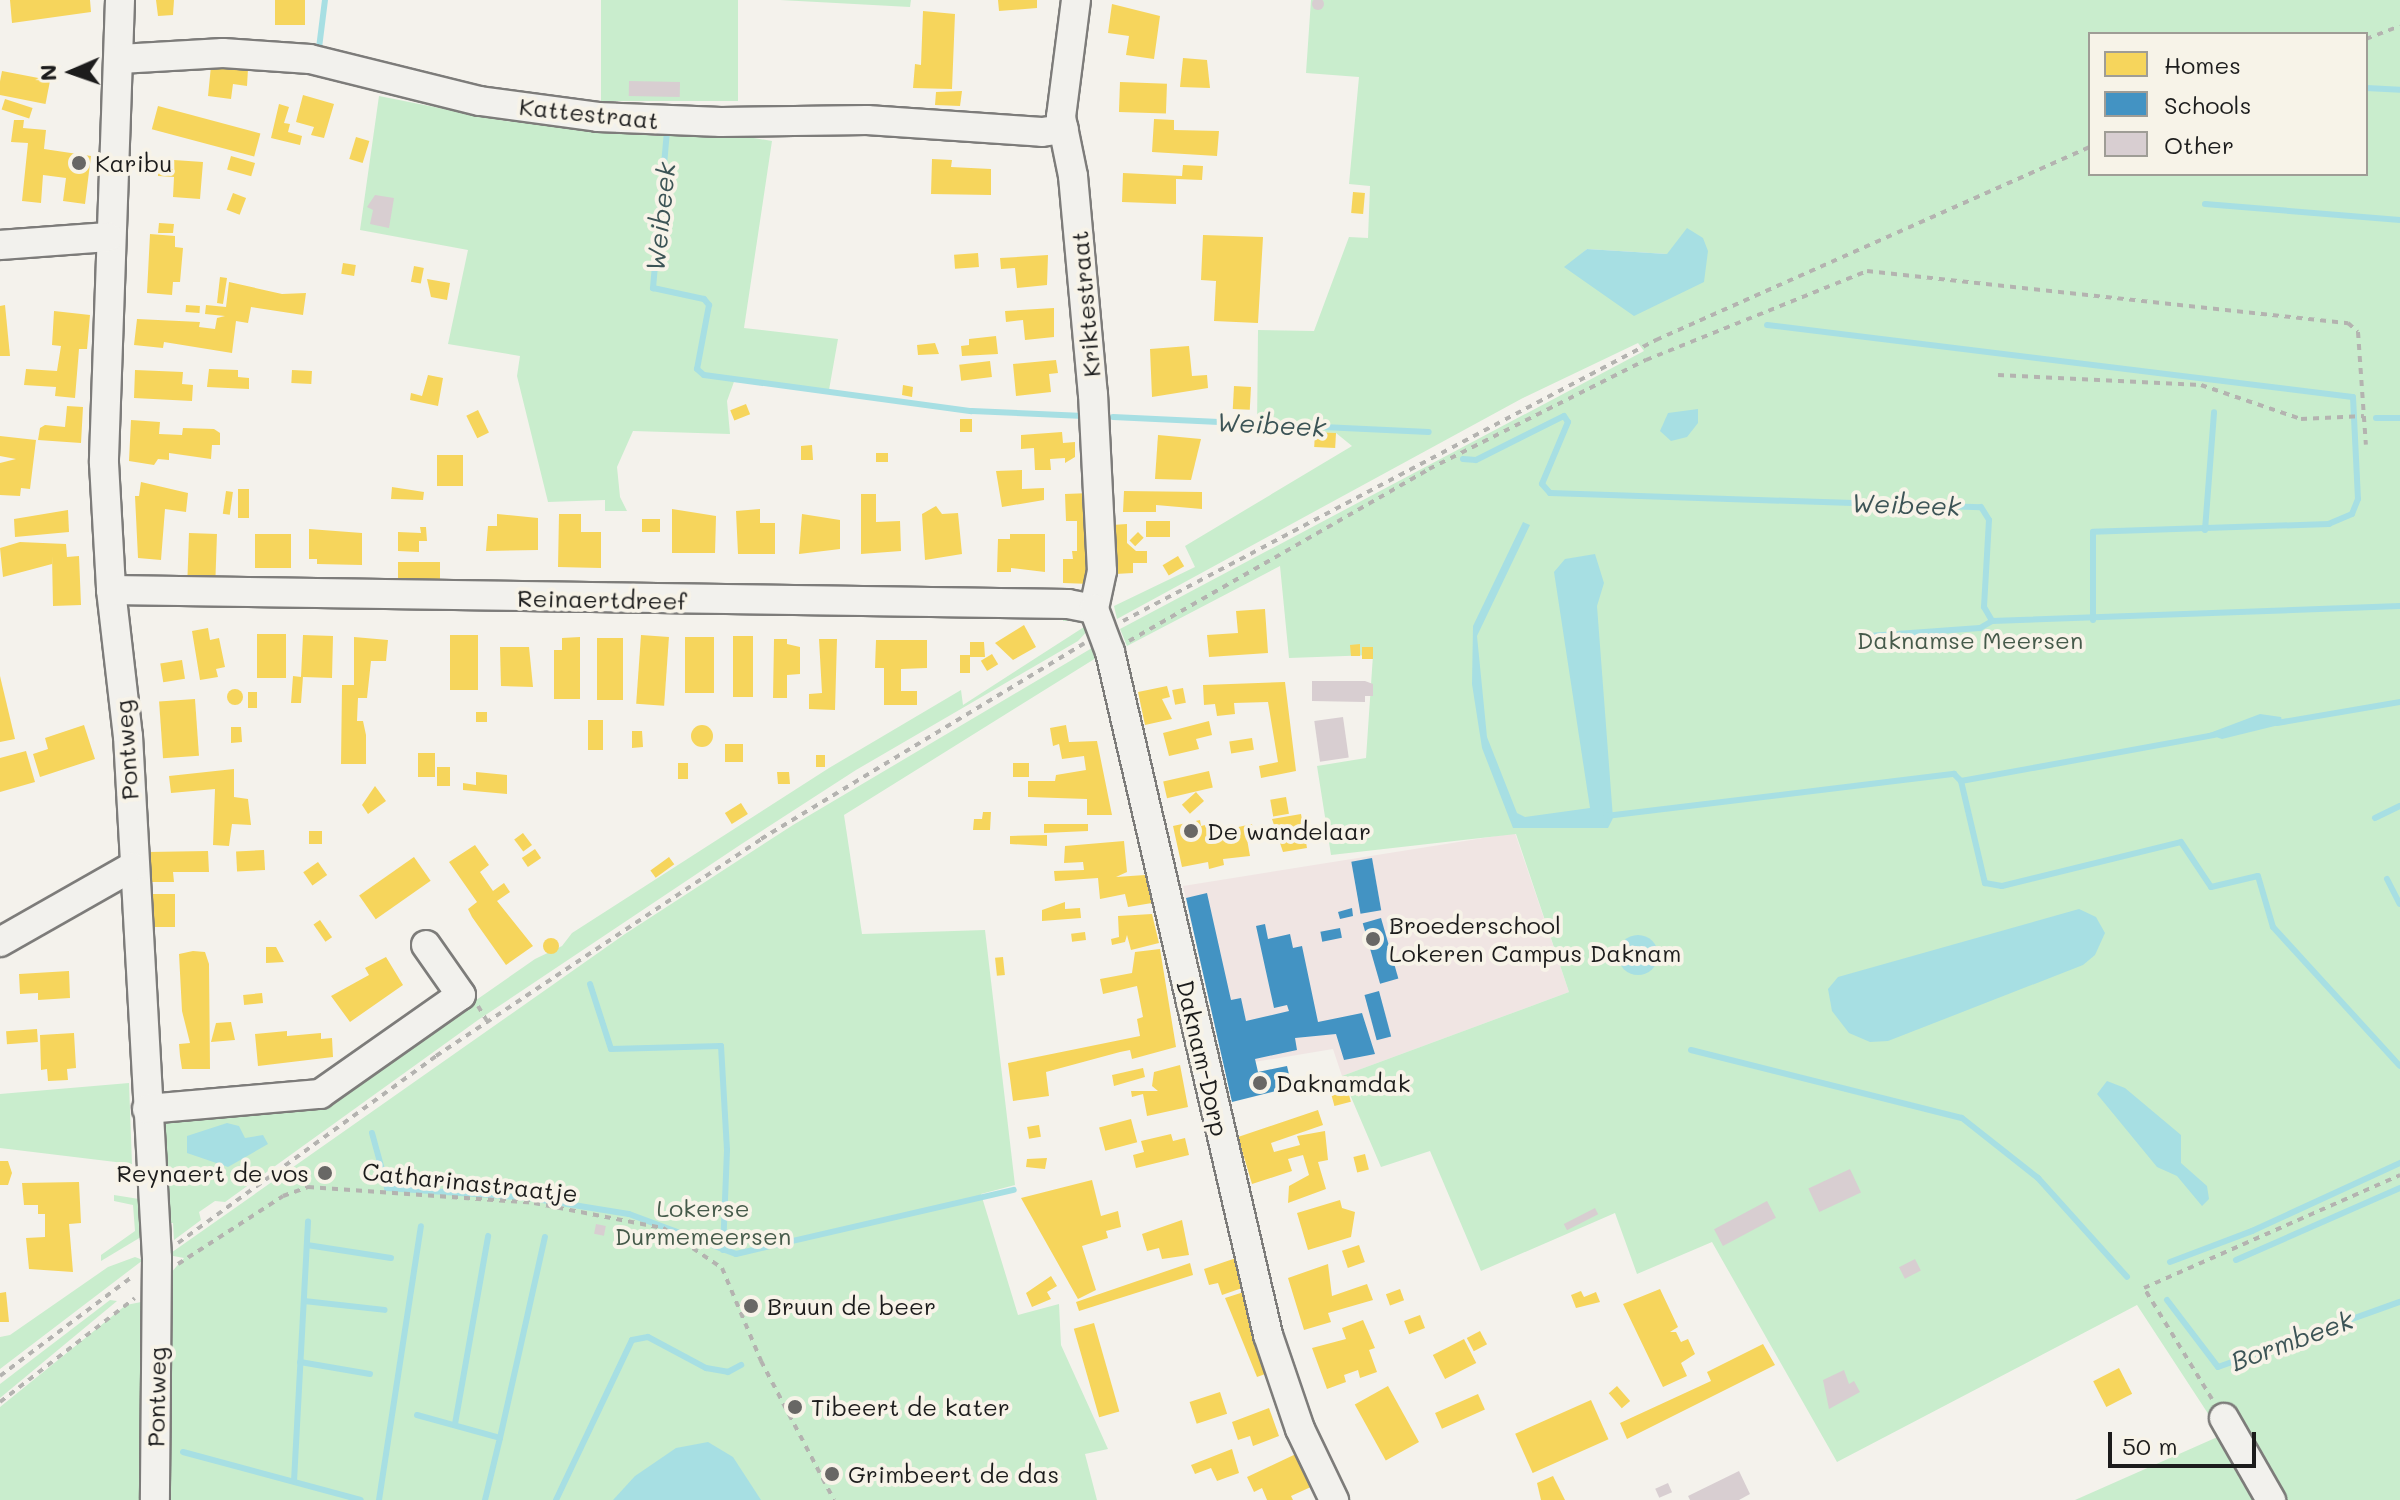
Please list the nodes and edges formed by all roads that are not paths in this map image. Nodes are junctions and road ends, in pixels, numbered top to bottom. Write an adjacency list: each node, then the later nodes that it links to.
1 (120, 0): 3 (street, Pontweg)
2 (1076, 0): 4 (street, Kriktestraat)
3 (120, 59): 4 (street, Kattestraat); 5 (street, Pontweg)
4 (1064, 129): 8 (street, Kriktestraat)
5 (108, 237): 6 (street); 7 (street, Pontweg)
6 (0, 245)
7 (111, 590): 8 (street, Reinaertdreef); 9 (street, Pontweg)
8 (1103, 631): 15 (street, Daknam-Dorp)
9 (132, 867): 10 (street); 12 (street, Pontweg)
10 (0, 942)
11 (426, 945): 12 (street)
12 (147, 1109): 14 (street, Pontweg)
13 (2224, 1418): 16 (street)
14 (155, 1500)
15 (1334, 1500)
16 (2271, 1500)

